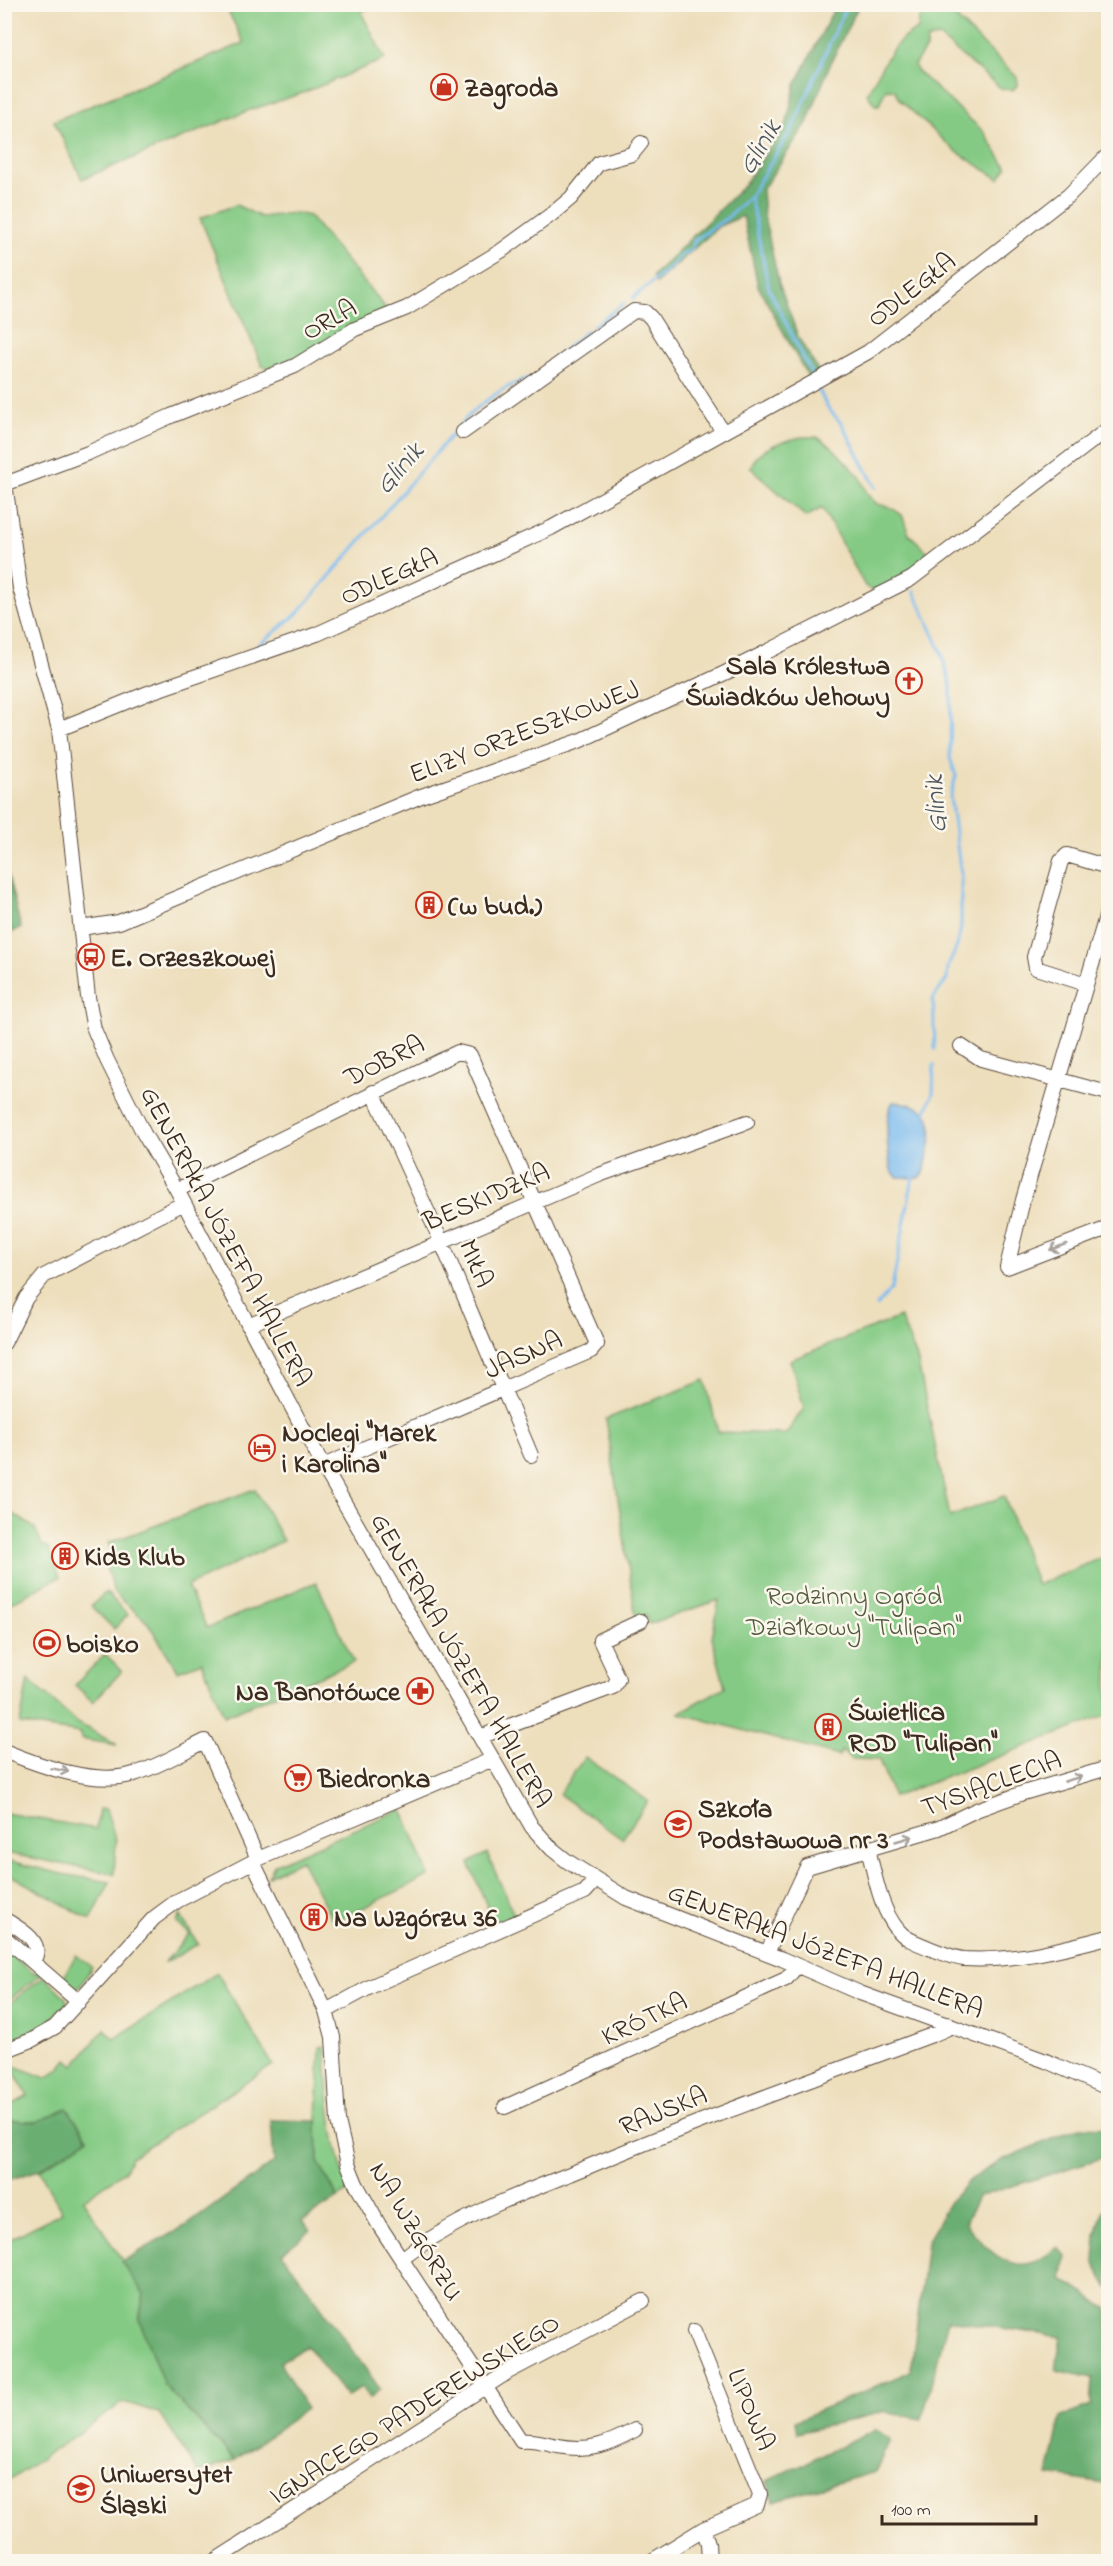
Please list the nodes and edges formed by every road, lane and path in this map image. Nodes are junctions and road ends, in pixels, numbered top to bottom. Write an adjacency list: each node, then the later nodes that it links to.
1 (641, 143): 6 (street, ORLA)
2 (1108, 155): 5 (street, ODLEGŁA)
3 (1108, 429): 10 (street, ELIZY ORZESZKOWEJ)
4 (463, 432): 5 (street)
5 (723, 432): 7 (street, ODLEGŁA)
6 (4, 484): 7 (street, GENERAŁA JÓZEFA HALLERA)
7 (58, 729): 10 (street, GENERAŁA JÓZEFA HALLERA)
8 (1108, 867): 11 (street)
9 (1108, 910): 11 (street)
10 (81, 928): 17 (street, GENERAŁA JÓZEFA HALLERA)
11 (1086, 984): 13 (street)
12 (961, 1046): 13 (street)
13 (1059, 1079): 15 (street); 20 (street, one-way to 13)
14 (373, 1092): 17 (street, DOBRA); 18 (street, DOBRA); 21 (street, MIŁA)
15 (1108, 1093)
16 (747, 1122): 18 (street, BESKIDZKA)
17 (177, 1190): 19 (street, GENERAŁA JÓZEFA HALLERA)
18 (536, 1202): 21 (street, BESKIDZKA); 24 (street, JASNA)
19 (184, 1203): 22 (street, GENERAŁA JÓZEFA HALLERA); 23 (street)
20 (1108, 1228)
21 (441, 1241): 22 (street, BESKIDZKA); 24 (street, MIŁA)
22 (248, 1325): 26 (street, GENERAŁA JÓZEFA HALLERA)
23 (4, 1343)
24 (504, 1389): 25 (street, MIŁA); 26 (street, JASNA)
25 (531, 1455)
26 (323, 1467): 28 (street, GENERAŁA JÓZEFA HALLERA)
27 (641, 1621): 28 (street)
28 (480, 1737): 30 (street, GENERAŁA JÓZEFA HALLERA)
29 (4, 1751): 33 (street, NA WZGÓRZU, one-way to 33)
30 (493, 1759): 33 (street); 34 (street, GENERAŁA JÓZEFA HALLERA)
31 (1108, 1768): 32 (street, TYSIĄCLECIA, one-way to 31)
32 (868, 1849): 37 (street); 38 (street, TYSIĄCLECIA)
33 (256, 1861): 41 (street); 42 (street, NA WZGÓRZU)
34 (595, 1881): 38 (street, GENERAŁA JÓZEFA HALLERA); 42 (street)
35 (4, 1919): 39 (street)
36 (4, 1937): 39 (street)
37 (1108, 1937)
38 (767, 1953): 40 (street, GENERAŁA JÓZEFA HALLERA)
39 (33, 1961): 41 (street)
40 (797, 1966): 43 (street, GENERAŁA JÓZEFA HALLERA); 46 (street, KRÓTKA)
41 (79, 2002): 44 (street)
42 (326, 2011): 47 (street, NA WZGÓRZU)
43 (948, 2024): 45 (street, GENERAŁA JÓZEFA HALLERA); 47 (street, RAJSKA)
44 (4, 2051)
45 (1108, 2088)
46 (505, 2107)
47 (403, 2258): 50 (street, NA WZGÓRZU)
48 (643, 2301): 50 (street, IGNACEGO PADEREWSKIEGO)
49 (694, 2331): 52 (street, LIPOWA)
50 (484, 2387): 51 (street, NA WZGÓRZU); 53 (street, IGNACEGO PADEREWSKIEGO)
51 (635, 2430)
52 (703, 2529): 54 (street); 55 (street)
53 (213, 2562)
54 (650, 2562)
55 (709, 2562)

